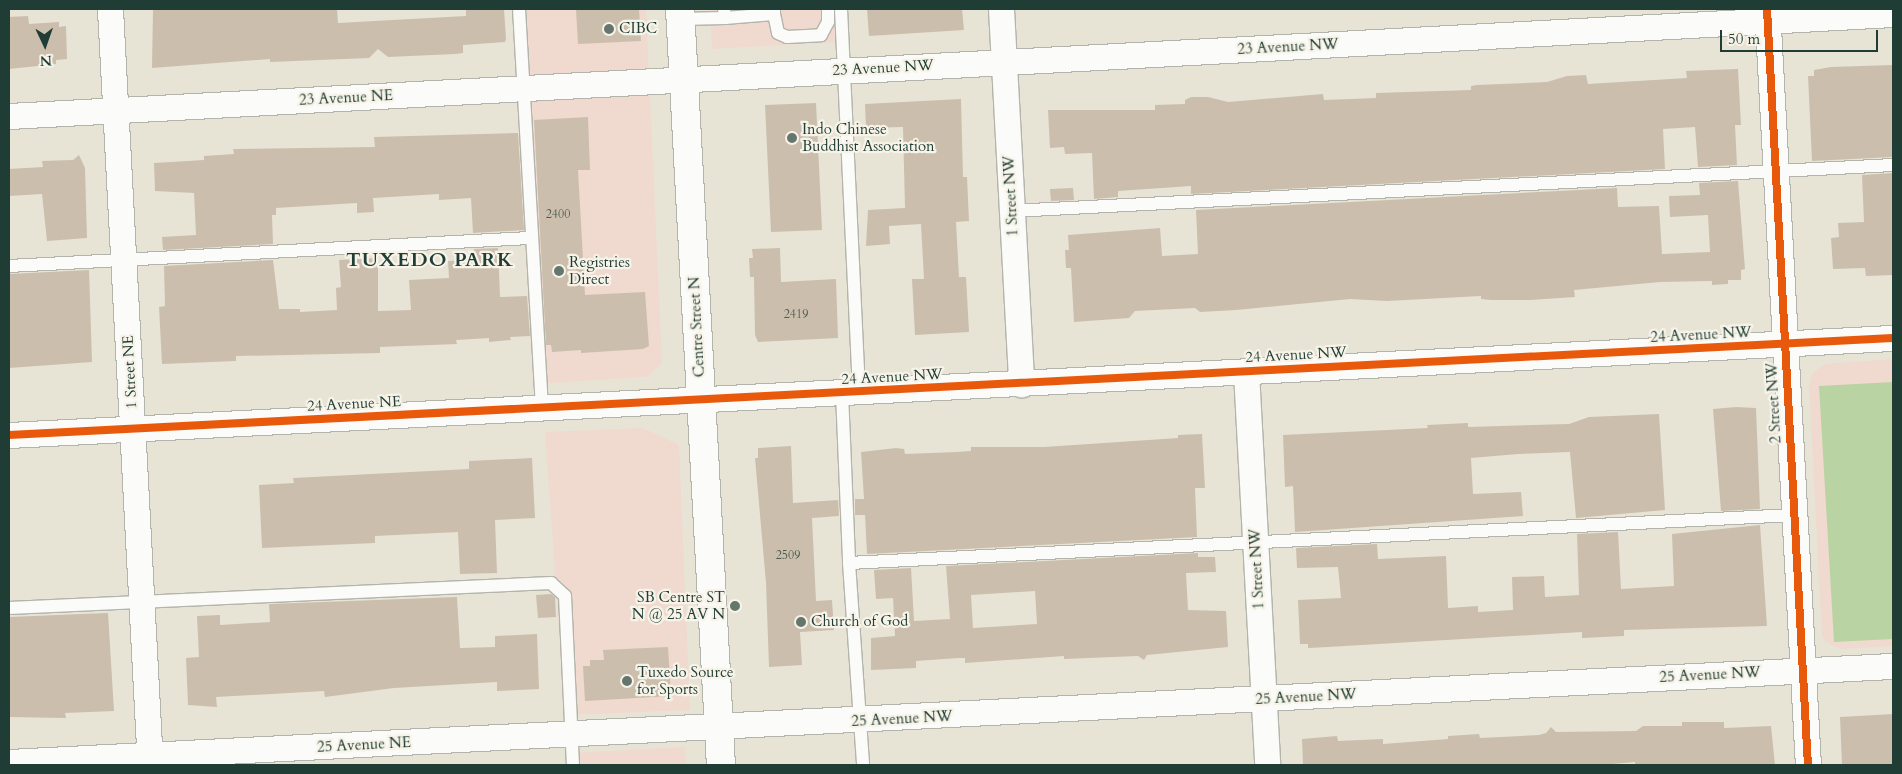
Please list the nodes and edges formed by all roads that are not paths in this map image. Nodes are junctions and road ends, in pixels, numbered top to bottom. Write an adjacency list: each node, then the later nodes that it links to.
1 (110, 9): 16 (street, 1 Street NE)
2 (519, 9): 15 (lane)
3 (828, 9): 7 (lane)
4 (841, 9): 13 (lane)
5 (1001, 9): 12 (street, 1 Street NW)
6 (752, 12): 7 (lane); 9 (lane)
7 (774, 12)
8 (680, 14): 9 (lane); 14 (main road, Centre Street N)
9 (725, 14)
10 (1893, 14): 11 (street, 23 Avenue NW)
11 (1768, 15): 12 (street, 23 Avenue NW); 19 (street, 2 Street NW)
12 (1004, 62): 13 (street, 23 Avenue NW); 20 (street, 1 Street NW)
13 (844, 70): 14 (street, 23 Avenue NW); 28 (lane)
14 (682, 80): 15 (street, 23 Avenue NE); 29 (main road, Centre Street N)
15 (523, 88): 16 (street, 23 Avenue NE); 21 (lane)
16 (116, 111): 17 (street, 23 Avenue NE); 22 (street, 1 Street NE)
17 (9, 116)
18 (1893, 165): 19 (lane)
19 (1776, 172): 20 (lane); 25 (street, 2 Street NW)
20 (1012, 211): 27 (street, 1 Street NW)
21 (530, 238): 22 (lane); 30 (lane)
22 (123, 260): 23 (lane); 31 (street, 1 Street NE)
23 (9, 266)
24 (1893, 338): 25 (street, 24 Avenue NW)
25 (1785, 344): 26 (street, 24 Avenue NW); 33 (street, 2 Street NW)
26 (1246, 372): 27 (street, 24 Avenue NW); 34 (street, 1 Street NW)
27 (1021, 384): 28 (street, 24 Avenue NW)
28 (850, 392): 29 (street, 24 Avenue NW); 35 (lane)
29 (701, 400): 30 (street, 24 Avenue NE); 42 (main road, Centre Street N)
30 (542, 409): 31 (street, 24 Avenue NE)
31 (132, 429): 32 (street, 24 Avenue NE); 36 (street, 1 Street NE)
32 (9, 435)
33 (1794, 515): 34 (lane); 39 (street, 2 Street NW)
34 (1255, 543): 35 (lane); 40 (street, 1 Street NW)
35 (849, 563): 41 (lane)
36 (142, 602): 37 (lane); 43 (lane); 44 (street, 1 Street NE)
37 (9, 608)
38 (1893, 666): 39 (street, 25 Avenue NW)
39 (1802, 671): 40 (street, 25 Avenue NW); 50 (street, 2 Street NW)
40 (1263, 699): 41 (street, 25 Avenue NW); 49 (street, 1 Street NW)
41 (862, 721): 42 (street, 25 Avenue NW); 48 (lane)
42 (719, 728): 43 (street, 25 Avenue NE); 47 (main road, Centre Street N)
43 (571, 736): 44 (street, 25 Avenue NE); 46 (lane)
44 (150, 760): 45 (street, 25 Avenue NE)
45 (9, 762)
46 (573, 765)
47 (721, 765)
48 (864, 765)
49 (1267, 765)
50 (1808, 765)

